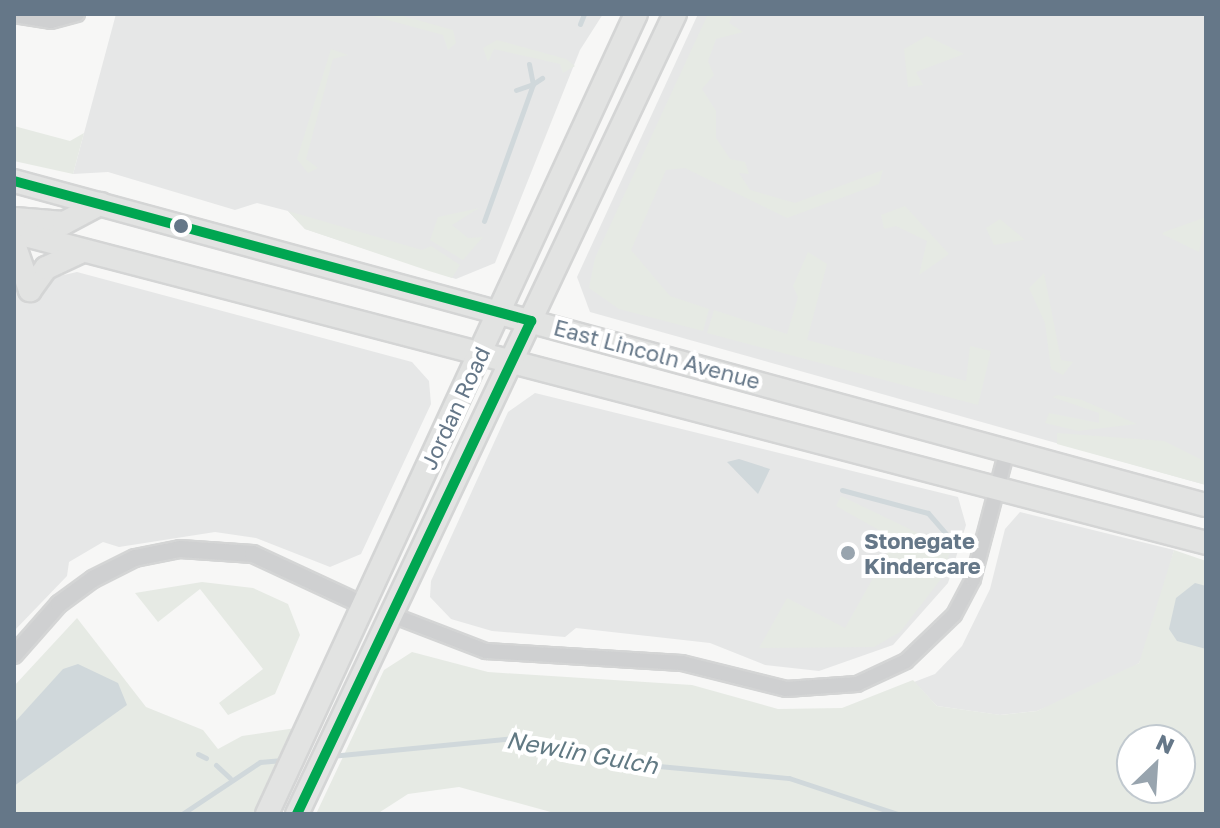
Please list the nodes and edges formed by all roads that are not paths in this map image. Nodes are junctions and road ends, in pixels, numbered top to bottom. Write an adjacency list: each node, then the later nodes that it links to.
1 (77, 14): 4 (street)
2 (636, 14): 11 (main road, Jordan Road)
3 (675, 14): 12 (main road, Jordan Road)
4 (14, 15)
5 (14, 181): 6 (main road, East Lincoln Avenue)
6 (100, 204): 7 (main road); 11 (main road, East Lincoln Avenue)
7 (14, 218)
8 (14, 232): 10 (main road, East Lincoln Avenue)
9 (14, 244): 10 (main road)
10 (82, 251): 13 (main road, East Lincoln Avenue)
11 (499, 313): 12 (main road, East Lincoln Avenue); 13 (main road, Jordan Road)
12 (531, 321): 14 (main road, Jordan Road); 15 (main road, East Lincoln Avenue)
13 (478, 357): 14 (main road, East Lincoln Avenue); 19 (main road, Jordan Road)
14 (511, 364): 16 (main road, East Lincoln Avenue); 20 (main road, Jordan Road)
15 (1007, 450): 16 (street); 17 (main road, East Lincoln Avenue)
16 (997, 488): 18 (main road, East Lincoln Avenue); 20 (street)
17 (1206, 505)
18 (1206, 543)
19 (363, 605): 21 (street); 22 (main road); 24 (main road, Jordan Road)
20 (392, 615): 22 (main road, Jordan Road)
21 (14, 655)
22 (367, 665): 23 (main road, Jordan Road)
23 (301, 805)
24 (267, 814)

